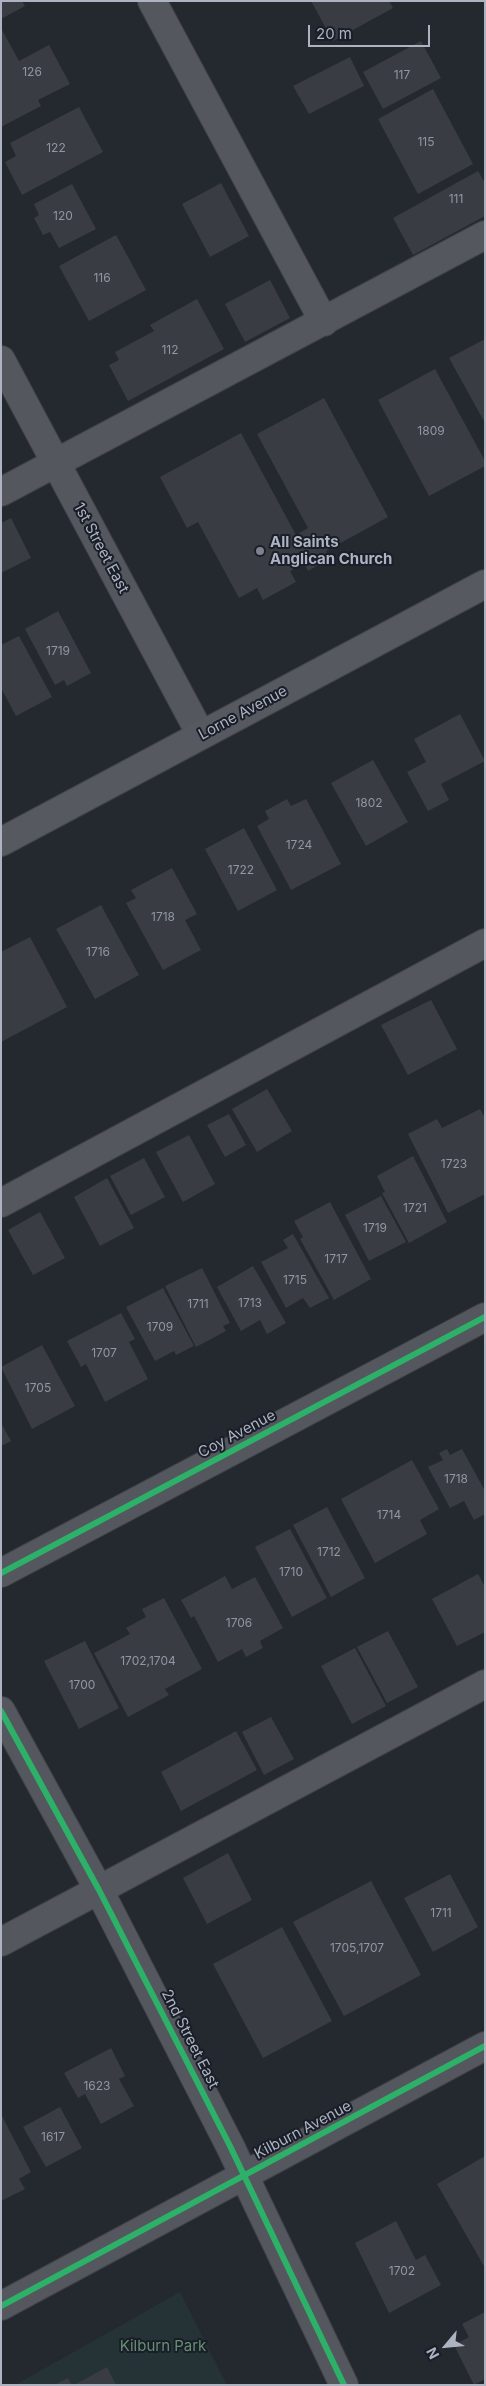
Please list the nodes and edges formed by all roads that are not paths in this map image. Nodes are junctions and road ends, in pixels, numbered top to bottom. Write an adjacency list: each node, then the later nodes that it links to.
1 (152, 1): 3 (street)
2 (485, 235): 3 (street)
3 (324, 322): 5 (street)
4 (1, 360): 5 (street, 1st Street East)
5 (56, 462): 6 (street); 8 (street, 1st Street East)
6 (1, 492)
7 (485, 584): 8 (main road, Lorne Avenue)
8 (201, 735): 9 (main road, Lorne Avenue)
9 (1, 842)
10 (485, 943): 11 (street)
11 (1, 1203)
12 (485, 1317): 13 (street, Coy Avenue)
13 (1, 1573)
14 (485, 1684): 16 (street)
15 (1, 1711): 16 (street, 2nd Street East)
16 (99, 1890): 17 (street); 19 (street, 2nd Street East)
17 (1, 1942)
18 (485, 2046): 19 (street, Kilburn Avenue)
19 (245, 2175): 20 (street, Kilburn Avenue); 21 (street, 2nd Street East)
20 (1, 2306)
21 (344, 2385)

